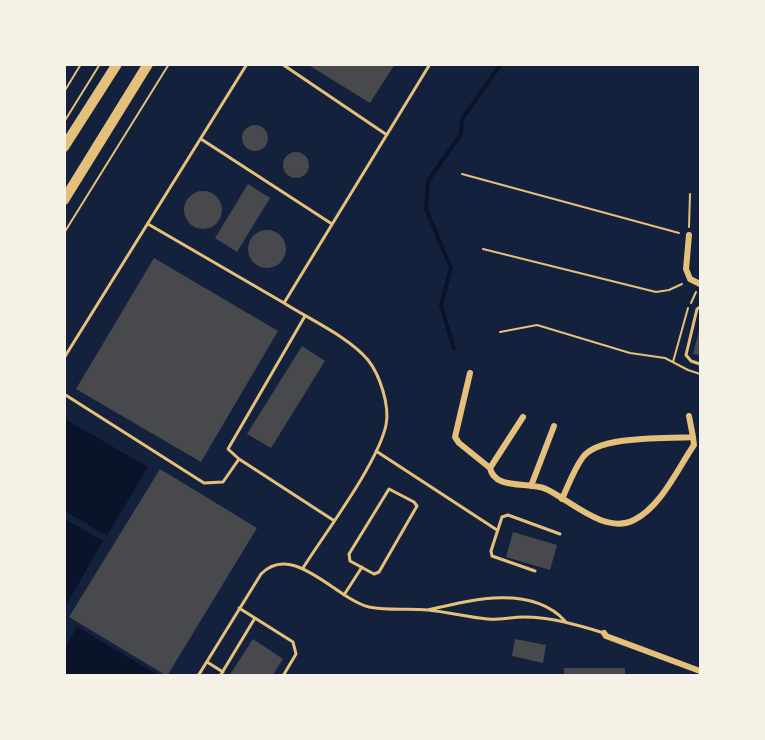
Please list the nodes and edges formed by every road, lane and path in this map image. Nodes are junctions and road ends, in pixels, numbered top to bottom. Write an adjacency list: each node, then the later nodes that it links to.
1 (81, 64): 9 (path)
2 (100, 64): 10 (path)
3 (117, 64): 13 (highway)
4 (148, 64): 16 (highway)
5 (169, 64): 19 (path)
6 (247, 64): 12 (lane)
7 (282, 64): 11 (lane)
8 (430, 64): 11 (lane)
9 (64, 92)
10 (64, 122)
11 (387, 135): 18 (lane)
12 (201, 140): 17 (lane); 18 (lane)
13 (64, 147)
14 (462, 174): 20 (path)
15 (690, 194): 20 (path)
16 (64, 200)
17 (148, 223): 24 (lane); 28 (lane)
18 (332, 224): 24 (lane)
19 (64, 233)
20 (689, 236): 22 (street)
21 (483, 249): 22 (path)
22 (690, 279): 23 (street)
23 (700, 284)
24 (284, 303): 26 (lane)
25 (700, 306): 29 (lane)
26 (305, 316): 37 (lane); 38 (lane)
27 (500, 332): 31 (path)
28 (64, 358)
29 (700, 364)
30 (470, 373): 39 (street)
31 (700, 374)
32 (64, 394): 38 (lane)
33 (689, 416): 36 (street)
34 (523, 417): 39 (street)
35 (554, 426): 40 (street)
36 (696, 441): 41 (street); 41 (street)
37 (376, 451): 42 (lane); 43 (lane)
38 (239, 459): 42 (lane)
39 (490, 468): 40 (street)
40 (531, 486): 41 (street)
41 (562, 499)
42 (333, 520): 46 (lane)
43 (497, 530): 44 (lane); 47 (lane)
44 (560, 534)
45 (362, 567): 45 (lane); 48 (lane)
46 (303, 568): 48 (lane); 49 (lane)
47 (535, 571)
48 (344, 595): 50 (lane)
49 (239, 608): 51 (lane); 54 (lane)
50 (427, 610): 52 (lane); 52 (lane)
51 (255, 618): 56 (lane); 58 (lane)
52 (566, 622): 53 (lane)
53 (604, 633): 55 (street)
54 (207, 662): 56 (lane); 57 (lane)
55 (700, 671)
56 (221, 674)
57 (198, 675)
58 (283, 675)

